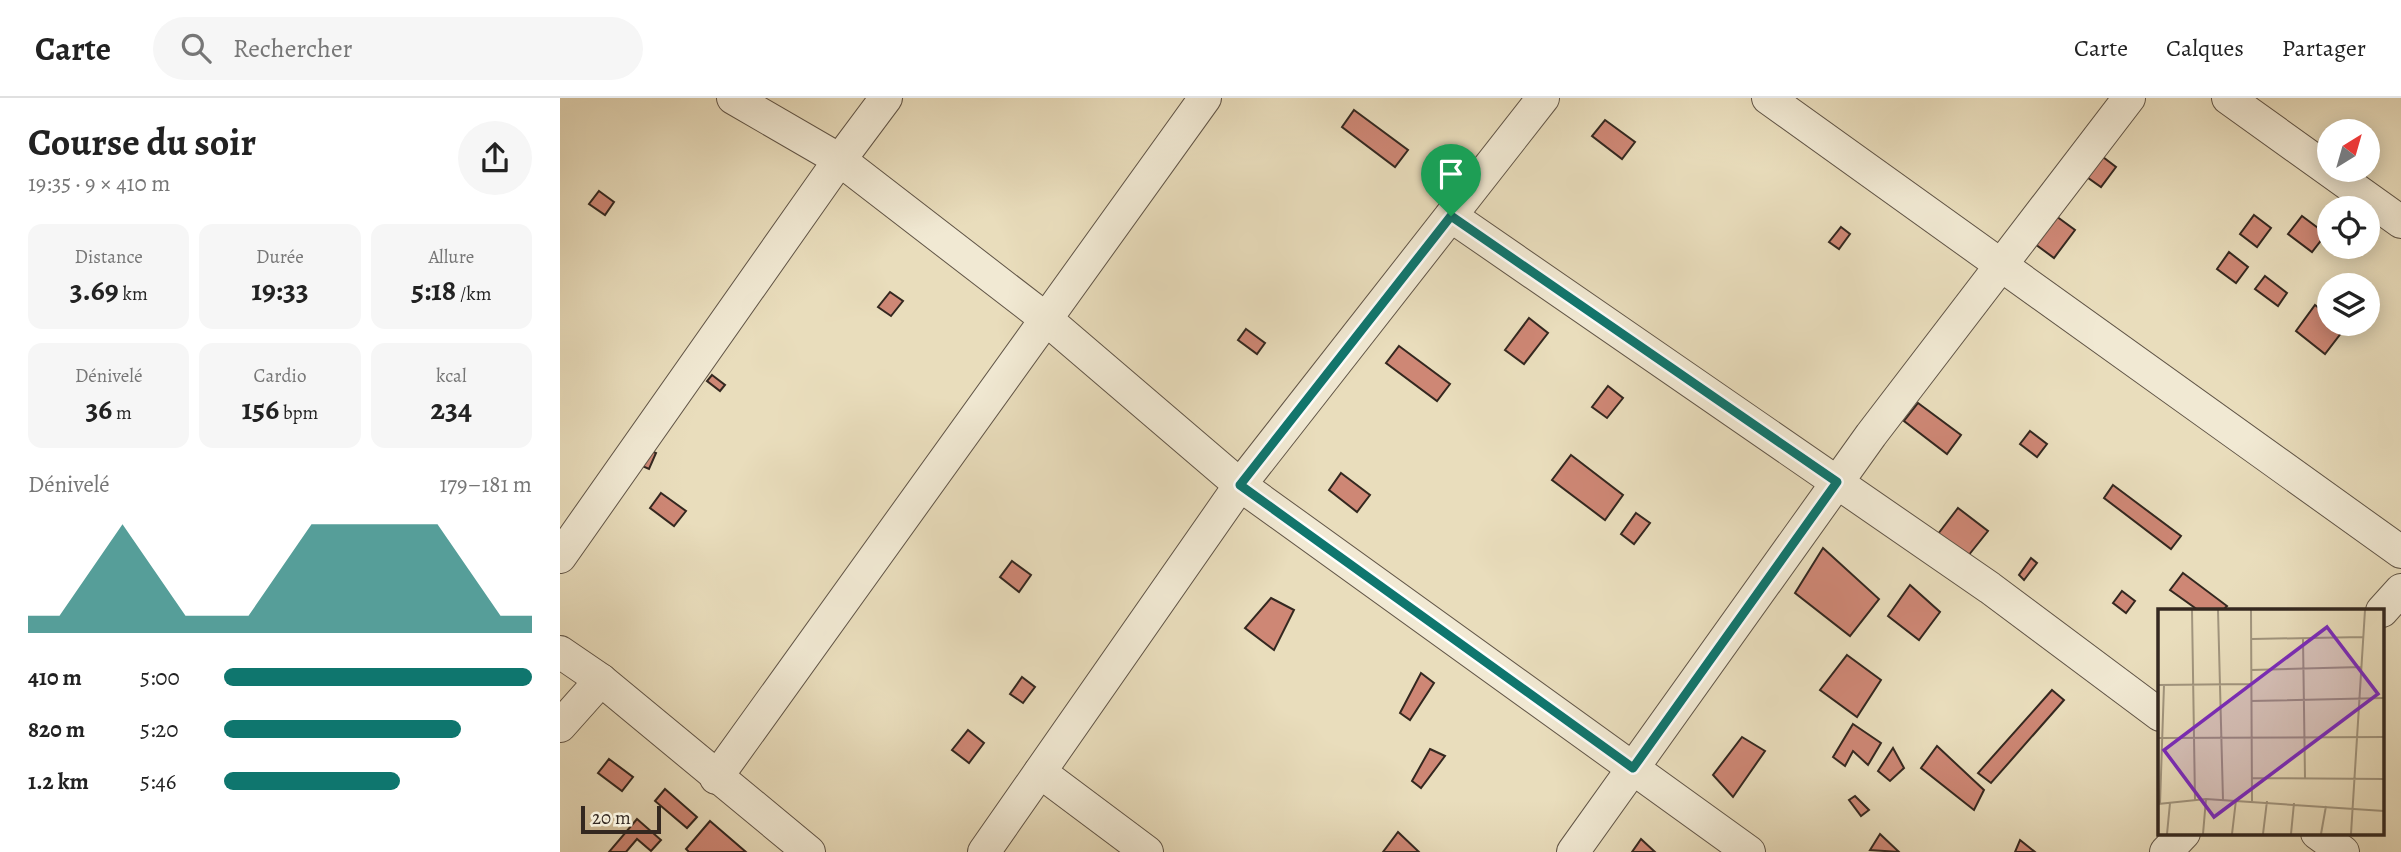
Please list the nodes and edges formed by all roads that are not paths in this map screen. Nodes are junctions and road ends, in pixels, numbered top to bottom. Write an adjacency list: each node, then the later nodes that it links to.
1 (733, 98): 8 (street)
2 (886, 98): 8 (street)
3 (1205, 98): 12 (street)
4 (1543, 98): 9 (street)
5 (1768, 98): 11 (street)
6 (2129, 98): 11 (street)
7 (2228, 98): 10 (street)
8 (840, 160): 12 (street); 16 (street)
9 (1451, 216): 13 (street); 14 (street)
10 (2401, 222)
11 (2001, 265): 13 (street); 15 (street)
12 (1046, 319): 14 (street); 25 (street)
13 (1837, 482): 21 (street); 23 (street)
14 (1240, 485): 23 (street); 24 (street)
15 (2401, 552)
16 (560, 558)
17 (2401, 590): 18 (street)
18 (2384, 609)
19 (560, 652): 20 (street)
20 (601, 680): 22 (street); 25 (street)
21 (2158, 714)
22 (560, 726)
23 (1633, 768): 31 (street); 32 (street)
24 (1040, 772): 29 (street); 30 (street)
25 (716, 778): 28 (street)
26 (2183, 834): 33 (street)
27 (2318, 834): 34 (street)
28 (806, 851)
29 (984, 852)
30 (1147, 852)
31 (1573, 852)
32 (1749, 852)
33 (2166, 852)
34 (2343, 852)

